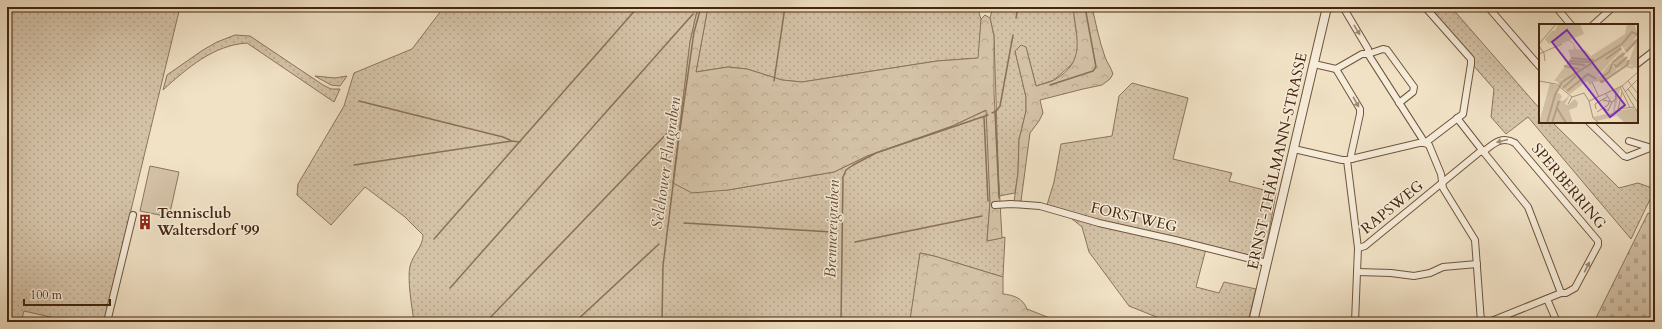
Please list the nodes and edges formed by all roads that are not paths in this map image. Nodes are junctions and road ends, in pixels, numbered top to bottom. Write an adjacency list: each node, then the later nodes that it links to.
1 (1327, 7): 12 (street, ERNST-THÄLMANN-STRASSE)
2 (1343, 7): 10 (street, one-way to 10)
3 (1425, 7): 16 (street)
4 (1488, 7): 13 (street)
5 (1556, 7): 7 (street)
6 (1613, 7): 8 (street)
7 (1570, 24)
8 (1594, 24)
9 (1655, 50): 11 (street)
10 (1368, 54): 14 (street); 15 (street); 15 (street)
11 (1638, 63)
12 (1314, 64): 14 (street); 20 (street, ERNST-THÄLMANN-STRASSE)
13 (1539, 66)
14 (1336, 69): 23 (street, one-way to 23)
15 (1399, 103): 19 (street)
16 (1457, 118): 19 (street); 22 (street)
17 (1590, 123): 21 (street)
18 (1629, 141): 21 (street)
19 (1425, 143): 23 (street); 24 (street)
20 (1294, 148): 23 (street); 28 (street, ERNST-THÄLMANN-STRASSE)
21 (1653, 149)
22 (1482, 151): 24 (street, RAPSWEG); 31 (street); 31 (street, SPERBERRING, one-way to 22)
23 (1349, 160): 27 (street)
24 (1442, 184): 27 (street, RAPSWEG); 29 (street)
25 (995, 205): 28 (street, FORSTWEG)
26 (133, 215): 33 (street)
27 (1358, 248): 30 (street)
28 (1268, 263): 34 (street, ERNST-THÄLMANN-STRASSE)
29 (1477, 264): 30 (street); 36 (street)
30 (1357, 272): 35 (street)
31 (1561, 293): 32 (street)
32 (1547, 299): 37 (street); 38 (street)
33 (107, 322)
34 (1253, 322)
35 (1355, 322)
36 (1481, 322)
37 (1489, 322)
38 (1557, 322)

